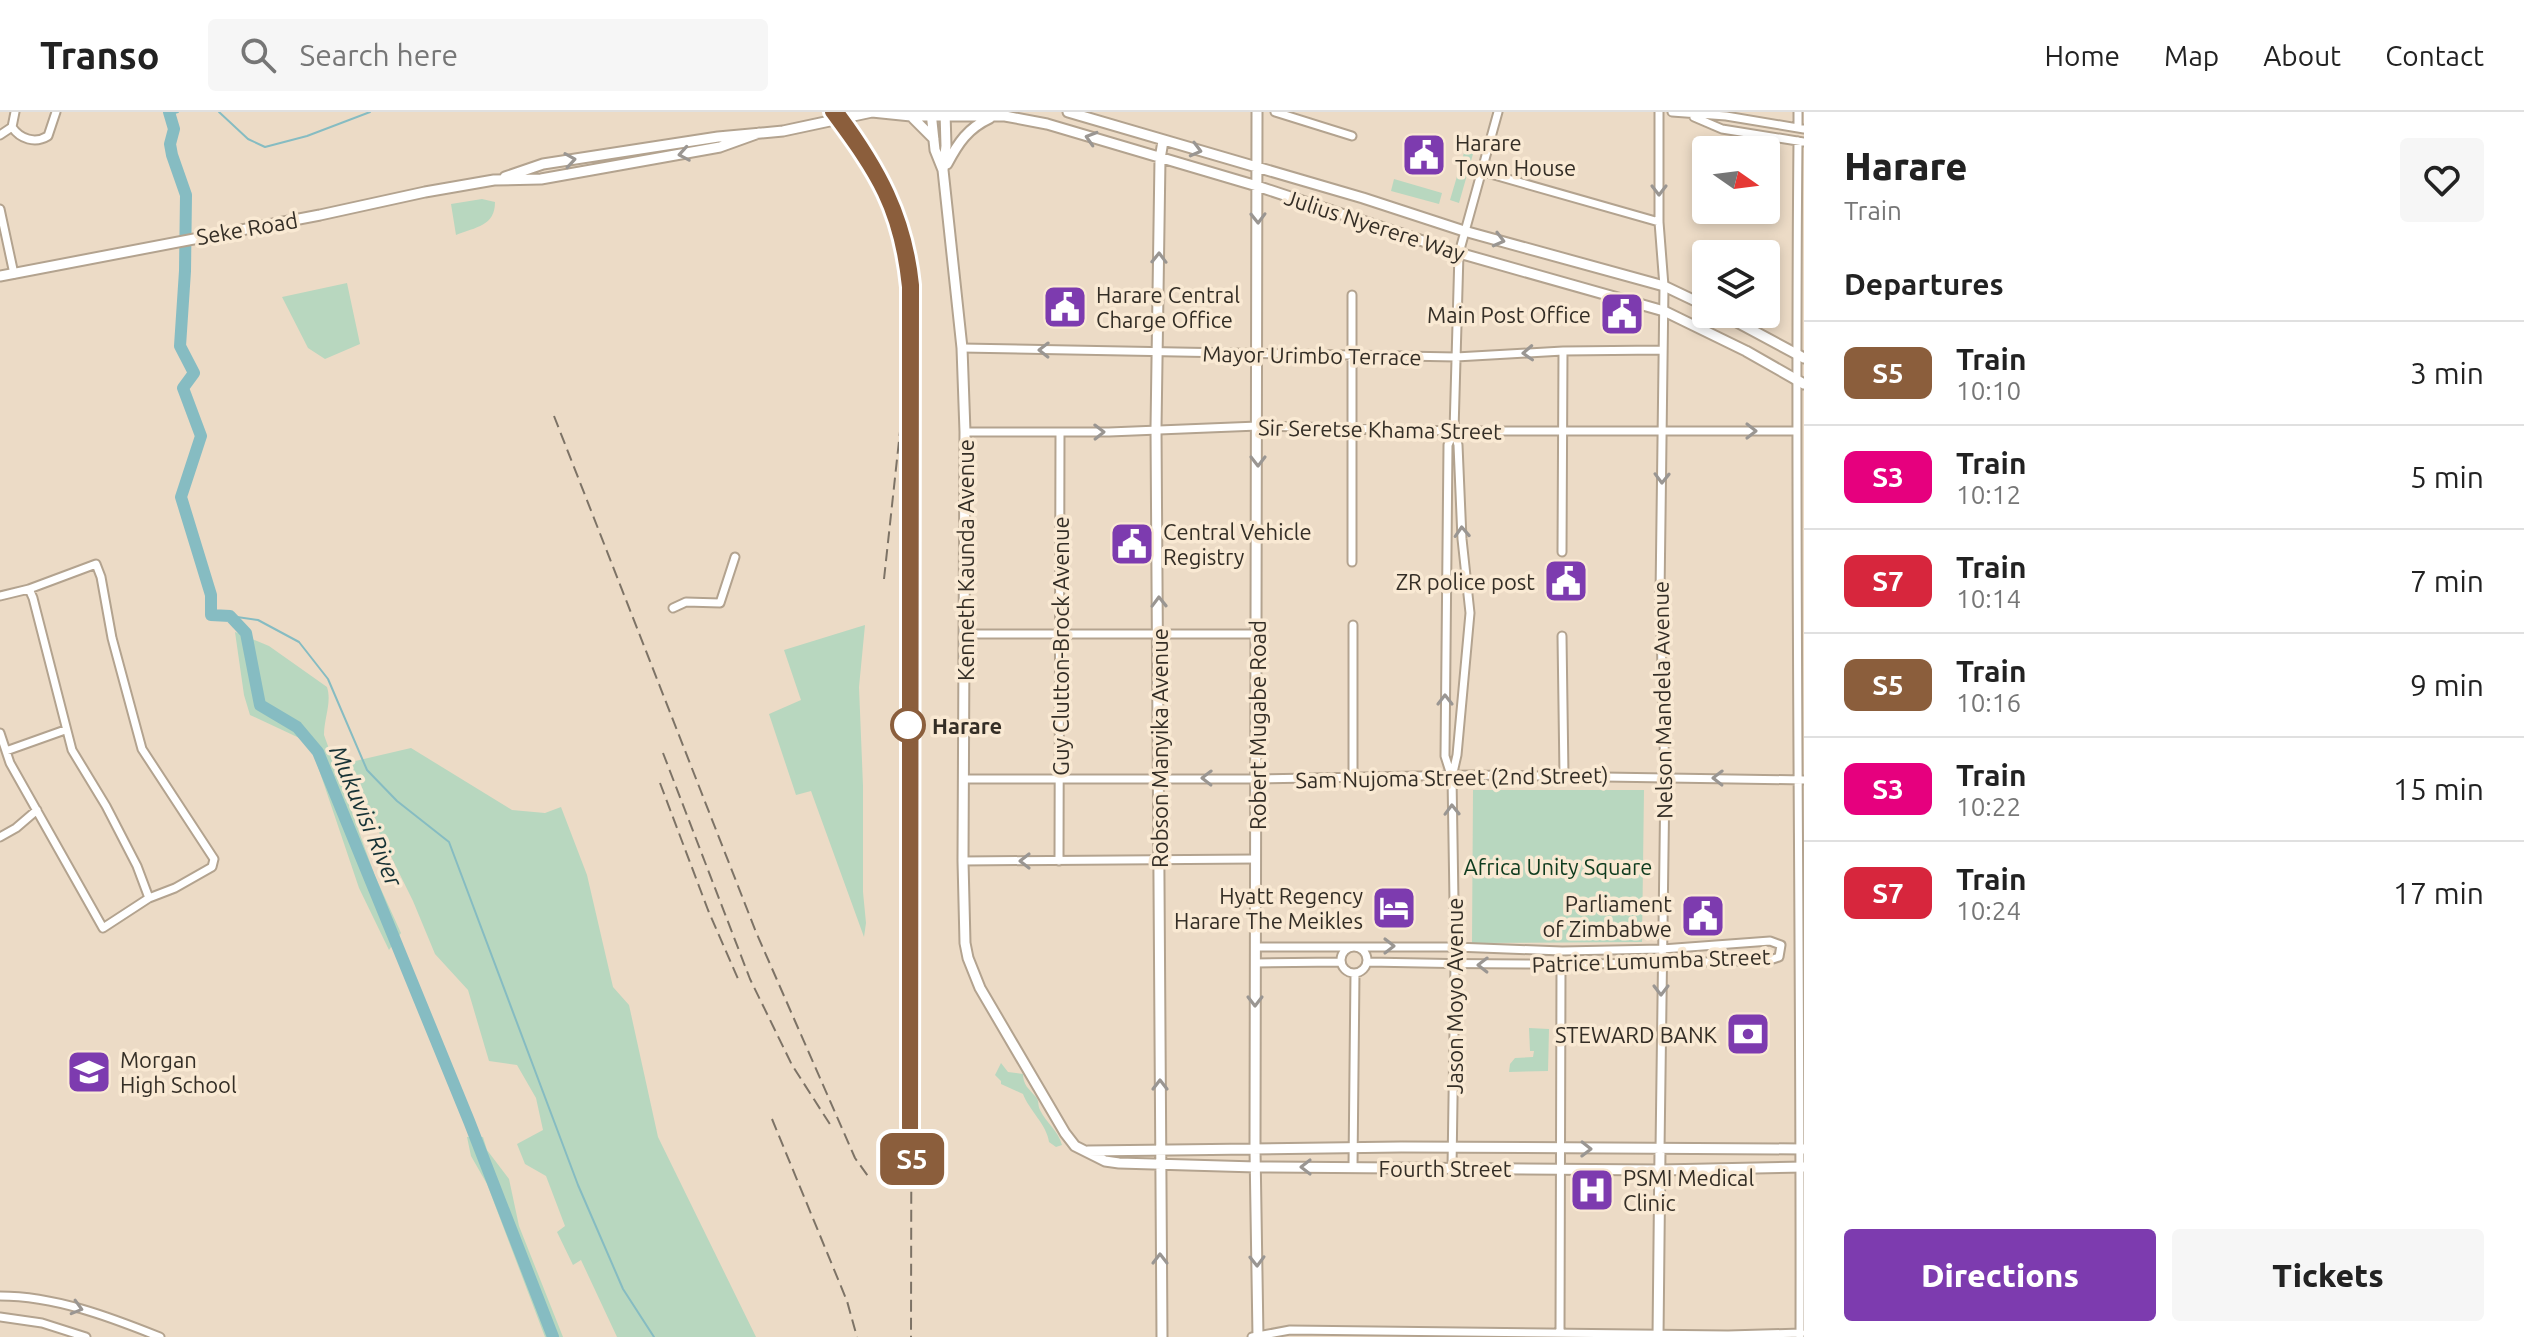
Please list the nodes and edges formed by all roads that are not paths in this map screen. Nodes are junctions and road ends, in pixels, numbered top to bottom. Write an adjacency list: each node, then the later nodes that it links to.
1 (15, 112): 16 (street)
2 (56, 112): 16 (street)
3 (872, 112): 14 (main road, Seke Road); 32 (main road, Seke Road)
4 (1068, 112): 21 (main road, Julius Nyerere Way)
5 (1257, 112): 24 (main road, Robert Mugabe Road)
6 (1275, 112): 19 (street)
7 (1498, 112): 26 (street, Jason Moyo Avenue)
8 (1659, 112): 29 (street, Nelson Mandela Avenue, one-way to 29)
9 (1672, 112): 13 (street)
10 (1798, 112): 17 (street)
11 (931, 114): 12 (main road, Julius Nyerere Way); 14 (main road, Julius Nyerere Way); 20 (main road)
12 (945, 114): 15 (main road, Julius Nyerere Way); 25 (main road)
13 (1689, 115): 17 (street); 22 (street)
14 (911, 116): 20 (main road)
15 (992, 117): 23 (main road, Julius Nyerere Way, one-way to 15); 25 (main road)
16 (12, 127): 18 (street)
17 (1801, 128)
18 (0, 135)
19 (1352, 136)
20 (934, 139): 25 (main road)
21 (1163, 141): 23 (main road, Robson Manyika Avenue); 24 (main road, Julius Nyerere Way, one-way to 24)
22 (1801, 141): 45 (street)
23 (1160, 159): 27 (main road, Julius Nyerere Way); 42 (main road, Robson Manyika Avenue, one-way to 23)
24 (1257, 166): 27 (main road, Robert Mugabe Road); 30 (main road, Julius Nyerere Way)
25 (943, 170): 39 (main road, Kenneth Kaunda Avenue)
26 (1480, 171): 29 (street); 30 (street, Jason Moyo Avenue)
27 (1257, 186): 31 (main road, Julius Nyerere Way); 43 (main road, Robert Mugabe Road, one-way to 43)
28 (0, 209): 32 (street)
29 (1659, 222): 34 (street, Nelson Mandela Avenue)
30 (1464, 231): 31 (street, Jason Moyo Avenue); 34 (main road, Julius Nyerere Way, one-way to 34)
31 (1459, 253): 37 (main road, Julius Nyerere Way); 46 (street, Jason Moyo Avenue)
32 (14, 274): 33 (main road, Seke Road)
33 (0, 276)
34 (1664, 286): 36 (main road, Julius Nyerere Way); 37 (street, Nelson Mandela Avenue)
35 (1352, 295): 44 (street)
36 (1692, 299)
37 (1664, 311): 40 (street, Nelson Mandela Avenue); 47 (main road, Julius Nyerere Way)
38 (1748, 328): 45 (main road)
39 (962, 348): 42 (street, Mayor Urimbo Terrace, one-way to 39); 55 (main road, Kenneth Kaunda Avenue)
40 (1662, 350): 41 (street, Mayor Urimbo Terrace); 53 (street, Nelson Mandela Avenue)
41 (1563, 351): 46 (street, Mayor Urimbo Terrace, one-way to 46); 52 (street)
42 (1157, 352): 43 (street, Mayor Urimbo Terrace); 49 (main road, Robson Manyika Avenue)
43 (1258, 355): 44 (street, Mayor Urimbo Terrace); 48 (main road, Robert Mugabe Road)
44 (1353, 356): 46 (street, Mayor Urimbo Terrace); 50 (street)
45 (1800, 356): 47 (street)
46 (1456, 357): 51 (street, Jason Moyo Avenue)
47 (1800, 382): 54 (street)
48 (1258, 426): 49 (street, Sir Seretse Khama Street); 50 (street, Sir Seretse Khama Street); 68 (main road, Robert Mugabe Road, one-way to 68)
49 (1156, 428): 56 (street, Sir Seretse Khama Street, one-way to 49); 67 (main road, Robson Manyika Avenue, one-way to 49)
50 (1353, 429): 51 (street, Sir Seretse Khama Street); 59 (street)
51 (1454, 431): 52 (street, Sir Seretse Khama Street); 74 (street, Jason Moyo Avenue, one-way to 51); 74 (street, Jason Moyo Avenue, one-way to 51)
52 (1563, 431): 53 (street, Sir Seretse Khama Street); 57 (street)
53 (1662, 431): 54 (street, Sir Seretse Khama Street, one-way to 54); 75 (street, Nelson Mandela Avenue, one-way to 75)
54 (1796, 431): 61 (street)
55 (965, 432): 56 (street, Sir Seretse Khama Street); 66 (main road, Kenneth Kaunda Avenue)
56 (1060, 432): 65 (street, Guy Clutton-Brock Avenue)
57 (1562, 552)
58 (735, 557): 63 (street)
59 (1352, 562)
60 (29, 589): 62 (street); 70 (street); 88 (street)
61 (1802, 593): 81 (street)
62 (0, 596)
63 (673, 608)
64 (1353, 625): 77 (street)
65 (1060, 633): 66 (street); 67 (street); 79 (street, Guy Clutton-Brock Avenue)
66 (965, 634): 78 (main road, Kenneth Kaunda Avenue)
67 (1159, 634): 68 (street); 76 (main road, Robson Manyika Avenue)
68 (1257, 634): 80 (main road, Robert Mugabe Road)
69 (1562, 636): 73 (street)
70 (65, 730): 72 (street); 88 (street)
71 (0, 733): 72 (street)
72 (6, 751): 82 (street)
73 (1564, 776): 74 (street, Sam Nujoma Street (2nd Street)); 75 (street, Sam Nujoma Street (2nd Street))
74 (1452, 777): 77 (street, Sam Nujoma Street (2nd Street)); 91 (street, Jason Moyo Avenue, one-way to 74)
75 (1665, 777): 81 (street, Sam Nujoma Street (2nd Street), one-way to 75); 92 (street, Nelson Mandela Avenue)
76 (1158, 778): 79 (street, Sam Nujoma Street (2nd Street)); 80 (street, Sam Nujoma Street (2nd Street), one-way to 76); 84 (main road, Robson Manyika Avenue)
77 (1353, 778): 80 (street, Sam Nujoma Street (2nd Street))
78 (964, 779): 79 (street, Sam Nujoma Street (2nd Street)); 86 (main road, Kenneth Kaunda Avenue)
79 (1059, 779): 87 (street, Guy Clutton-Brock Avenue)
80 (1256, 779): 85 (main road, Robert Mugabe Road)
81 (1800, 780): 105 (street)
82 (37, 810): 83 (street); 88 (street)
83 (0, 837)
84 (1159, 859): 85 (street); 87 (street); 102 (main road, Robson Manyika Avenue, one-way to 84)
85 (1256, 859): 90 (main road, Robert Mugabe Road)
86 (963, 861): 87 (street, one-way to 86); 107 (main road, Kenneth Kaunda Avenue)
87 (1059, 861)
88 (149, 898)
89 (1354, 946): 90 (street, Patrice Lumumba Street); 91 (street, Patrice Lumumba Street, one-way to 91); 93 (street); 94 (street)
90 (1255, 947): 95 (main road, Robert Mugabe Road)
91 (1455, 947): 92 (street, Patrice Lumumba Street); 96 (street, Jason Moyo Avenue)
92 (1662, 949): 97 (street, Nelson Mandela Avenue); 97 (street, Patrice Lumumba Street)
93 (1341, 962): 95 (street); 99 (street)
94 (1368, 962): 96 (street, Patrice Lumumba Street); 99 (street)
95 (1255, 963): 103 (main road, Robert Mugabe Road, one-way to 103)
96 (1455, 964): 98 (street, Patrice Lumumba Street, one-way to 96); 101 (street, Jason Moyo Avenue)
97 (1661, 964): 98 (street, Patrice Lumumba Street); 106 (street, Nelson Mandela Avenue, one-way to 106)
98 (1561, 966): 104 (street)
99 (1355, 973): 100 (street)
100 (1353, 1148): 101 (main road); 103 (main road); 111 (street)
101 (1452, 1148): 104 (main road); 112 (street, Jason Moyo Avenue)
102 (1160, 1149): 103 (main road); 107 (main road); 108 (main road, Robson Manyika Avenue)
103 (1255, 1149): 110 (main road, Robert Mugabe Road)
104 (1560, 1149): 106 (main road, one-way to 106); 113 (street)
105 (1802, 1149): 106 (main road); 109 (street)
106 (1660, 1150): 114 (main road, Nelson Mandela Avenue)
107 (1088, 1151): 108 (main road, Fourth Street)
108 (1160, 1163): 110 (main road, Fourth Street); 123 (main road, Robson Manyika Avenue, one-way to 108)
109 (1802, 1166): 114 (main road, Fourth Street); 117 (street)
110 (1256, 1167): 111 (main road, Fourth Street, one-way to 110); 120 (main road, Robert Mugabe Road, one-way to 120)
111 (1353, 1167): 112 (main road, Fourth Street)
112 (1452, 1168): 113 (main road, Fourth Street)
113 (1560, 1168): 114 (main road, Fourth Street); 118 (street)
114 (1661, 1170): 119 (main road, Nelson Mandela Avenue)
115 (0, 1296): 122 (street, one-way to 122)
116 (0, 1317): 121 (street)
117 (1801, 1334): 119 (street)
118 (1560, 1335): 119 (street); 120 (street)
119 (1658, 1335)
120 (1256, 1336)
121 (86, 1337)
122 (160, 1337)
123 (1162, 1337)

